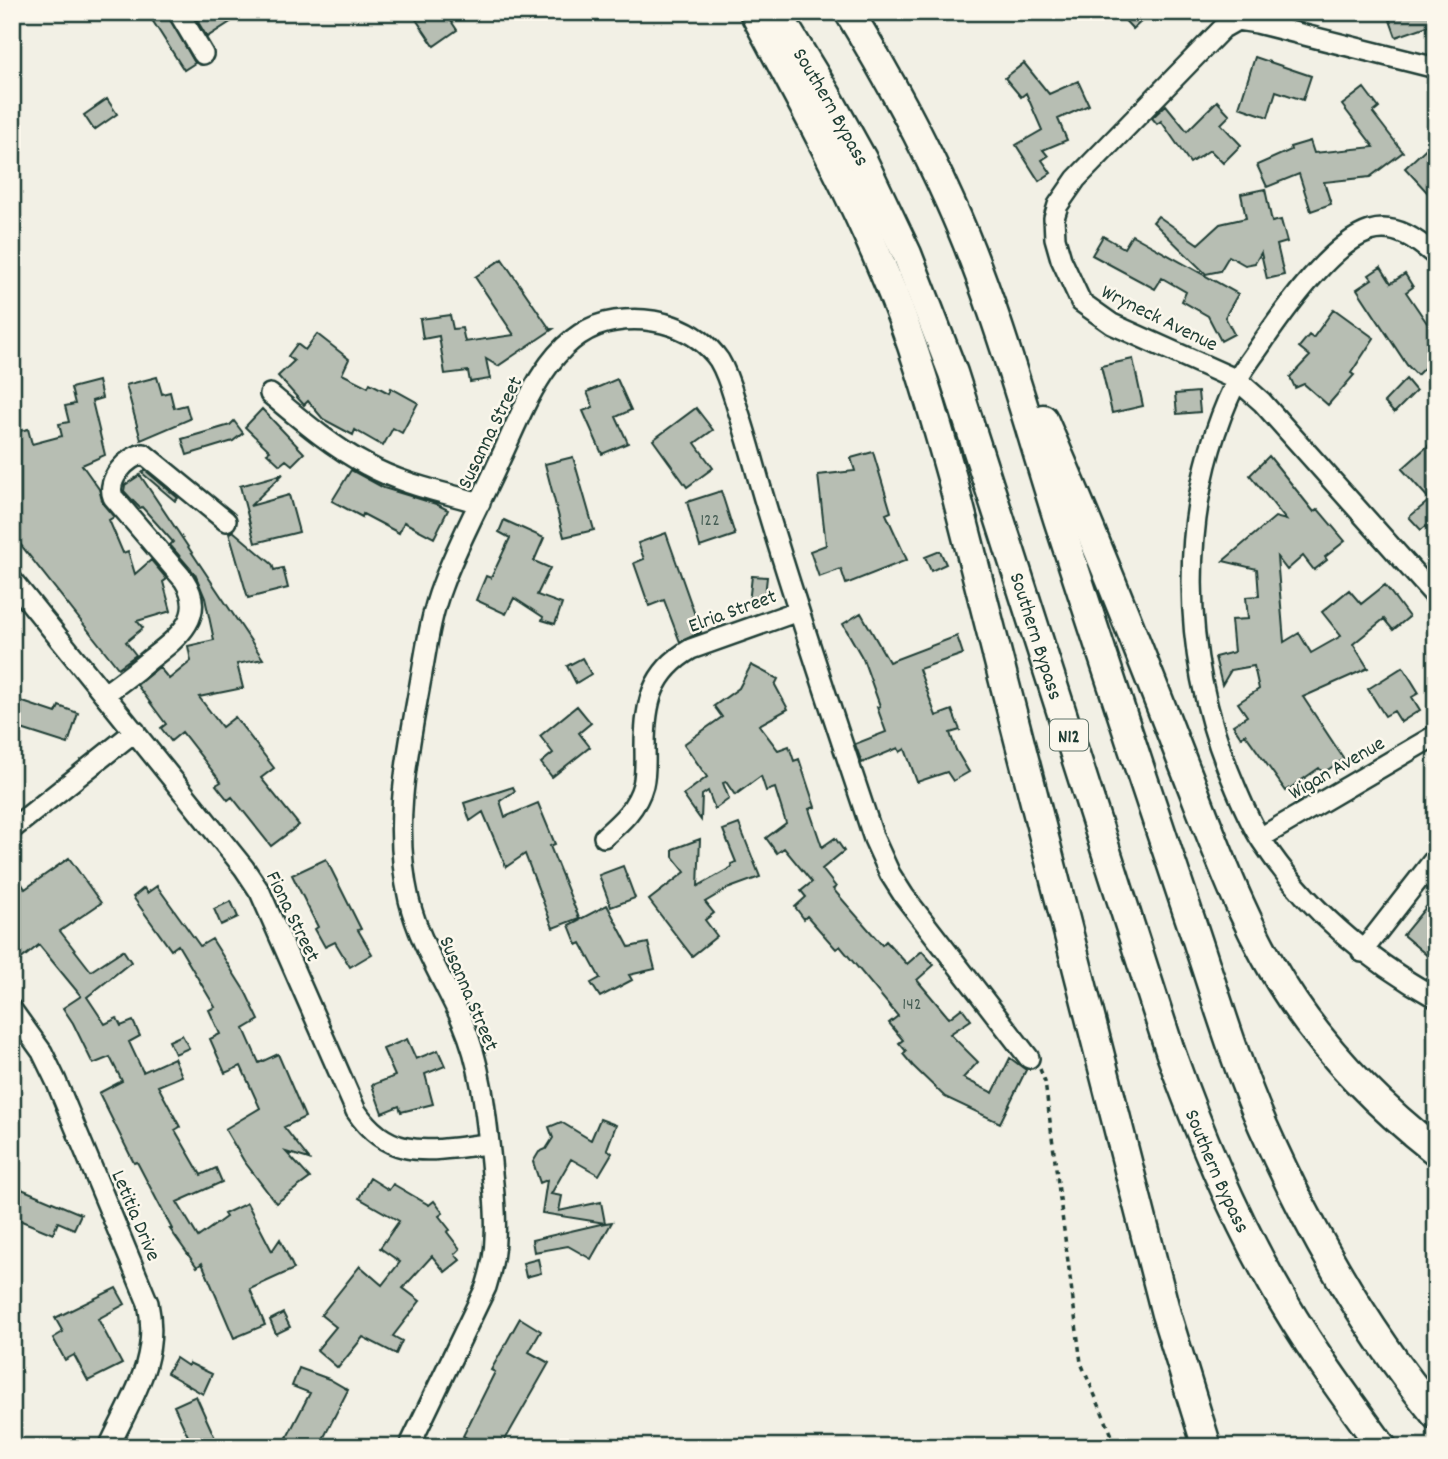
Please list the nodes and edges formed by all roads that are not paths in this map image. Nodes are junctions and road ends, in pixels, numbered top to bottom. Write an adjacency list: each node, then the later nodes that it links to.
1 (178, 12): 6 (street)
2 (754, 12): 33 (highway)
3 (776, 12): 34 (highway, Southern Bypass / N12)
4 (849, 12): 9 (highway)
5 (1244, 16): 7 (street, Wryneck Avenue); 10 (street, Wryneck Avenue)
6 (204, 54)
7 (1436, 68)
8 (1436, 256): 10 (street)
9 (999, 329): 29 (highway); 30 (highway)
10 (1237, 380): 15 (street, Wryneck Avenue); 22 (street)
11 (270, 394): 12 (street)
12 (480, 503): 16 (street, Susanna Street); 28 (street, Susanna Street)
13 (226, 521): 17 (street)
14 (12, 580): 17 (street, Fiona Street)
15 (1436, 597)
16 (798, 611): 21 (street, Elria Street); 27 (street, Susanna Street)
17 (105, 694): 18 (street, Fiona Street)
18 (135, 731): 20 (street); 28 (street, Fiona Street)
19 (1436, 735): 22 (street, Wigan Avenue)
20 (12, 829)
21 (604, 836)
22 (1260, 838): 24 (street)
23 (1436, 857): 24 (street)
24 (1362, 952): 25 (street)
25 (1436, 998)
26 (12, 1010): 31 (street, Letitia Drive)
27 (1029, 1058)
28 (489, 1144): 32 (street, Susanna Street)
29 (1436, 1151)
30 (1436, 1415)
31 (109, 1447)
32 (409, 1447)
33 (1207, 1447)
34 (1382, 1447)

